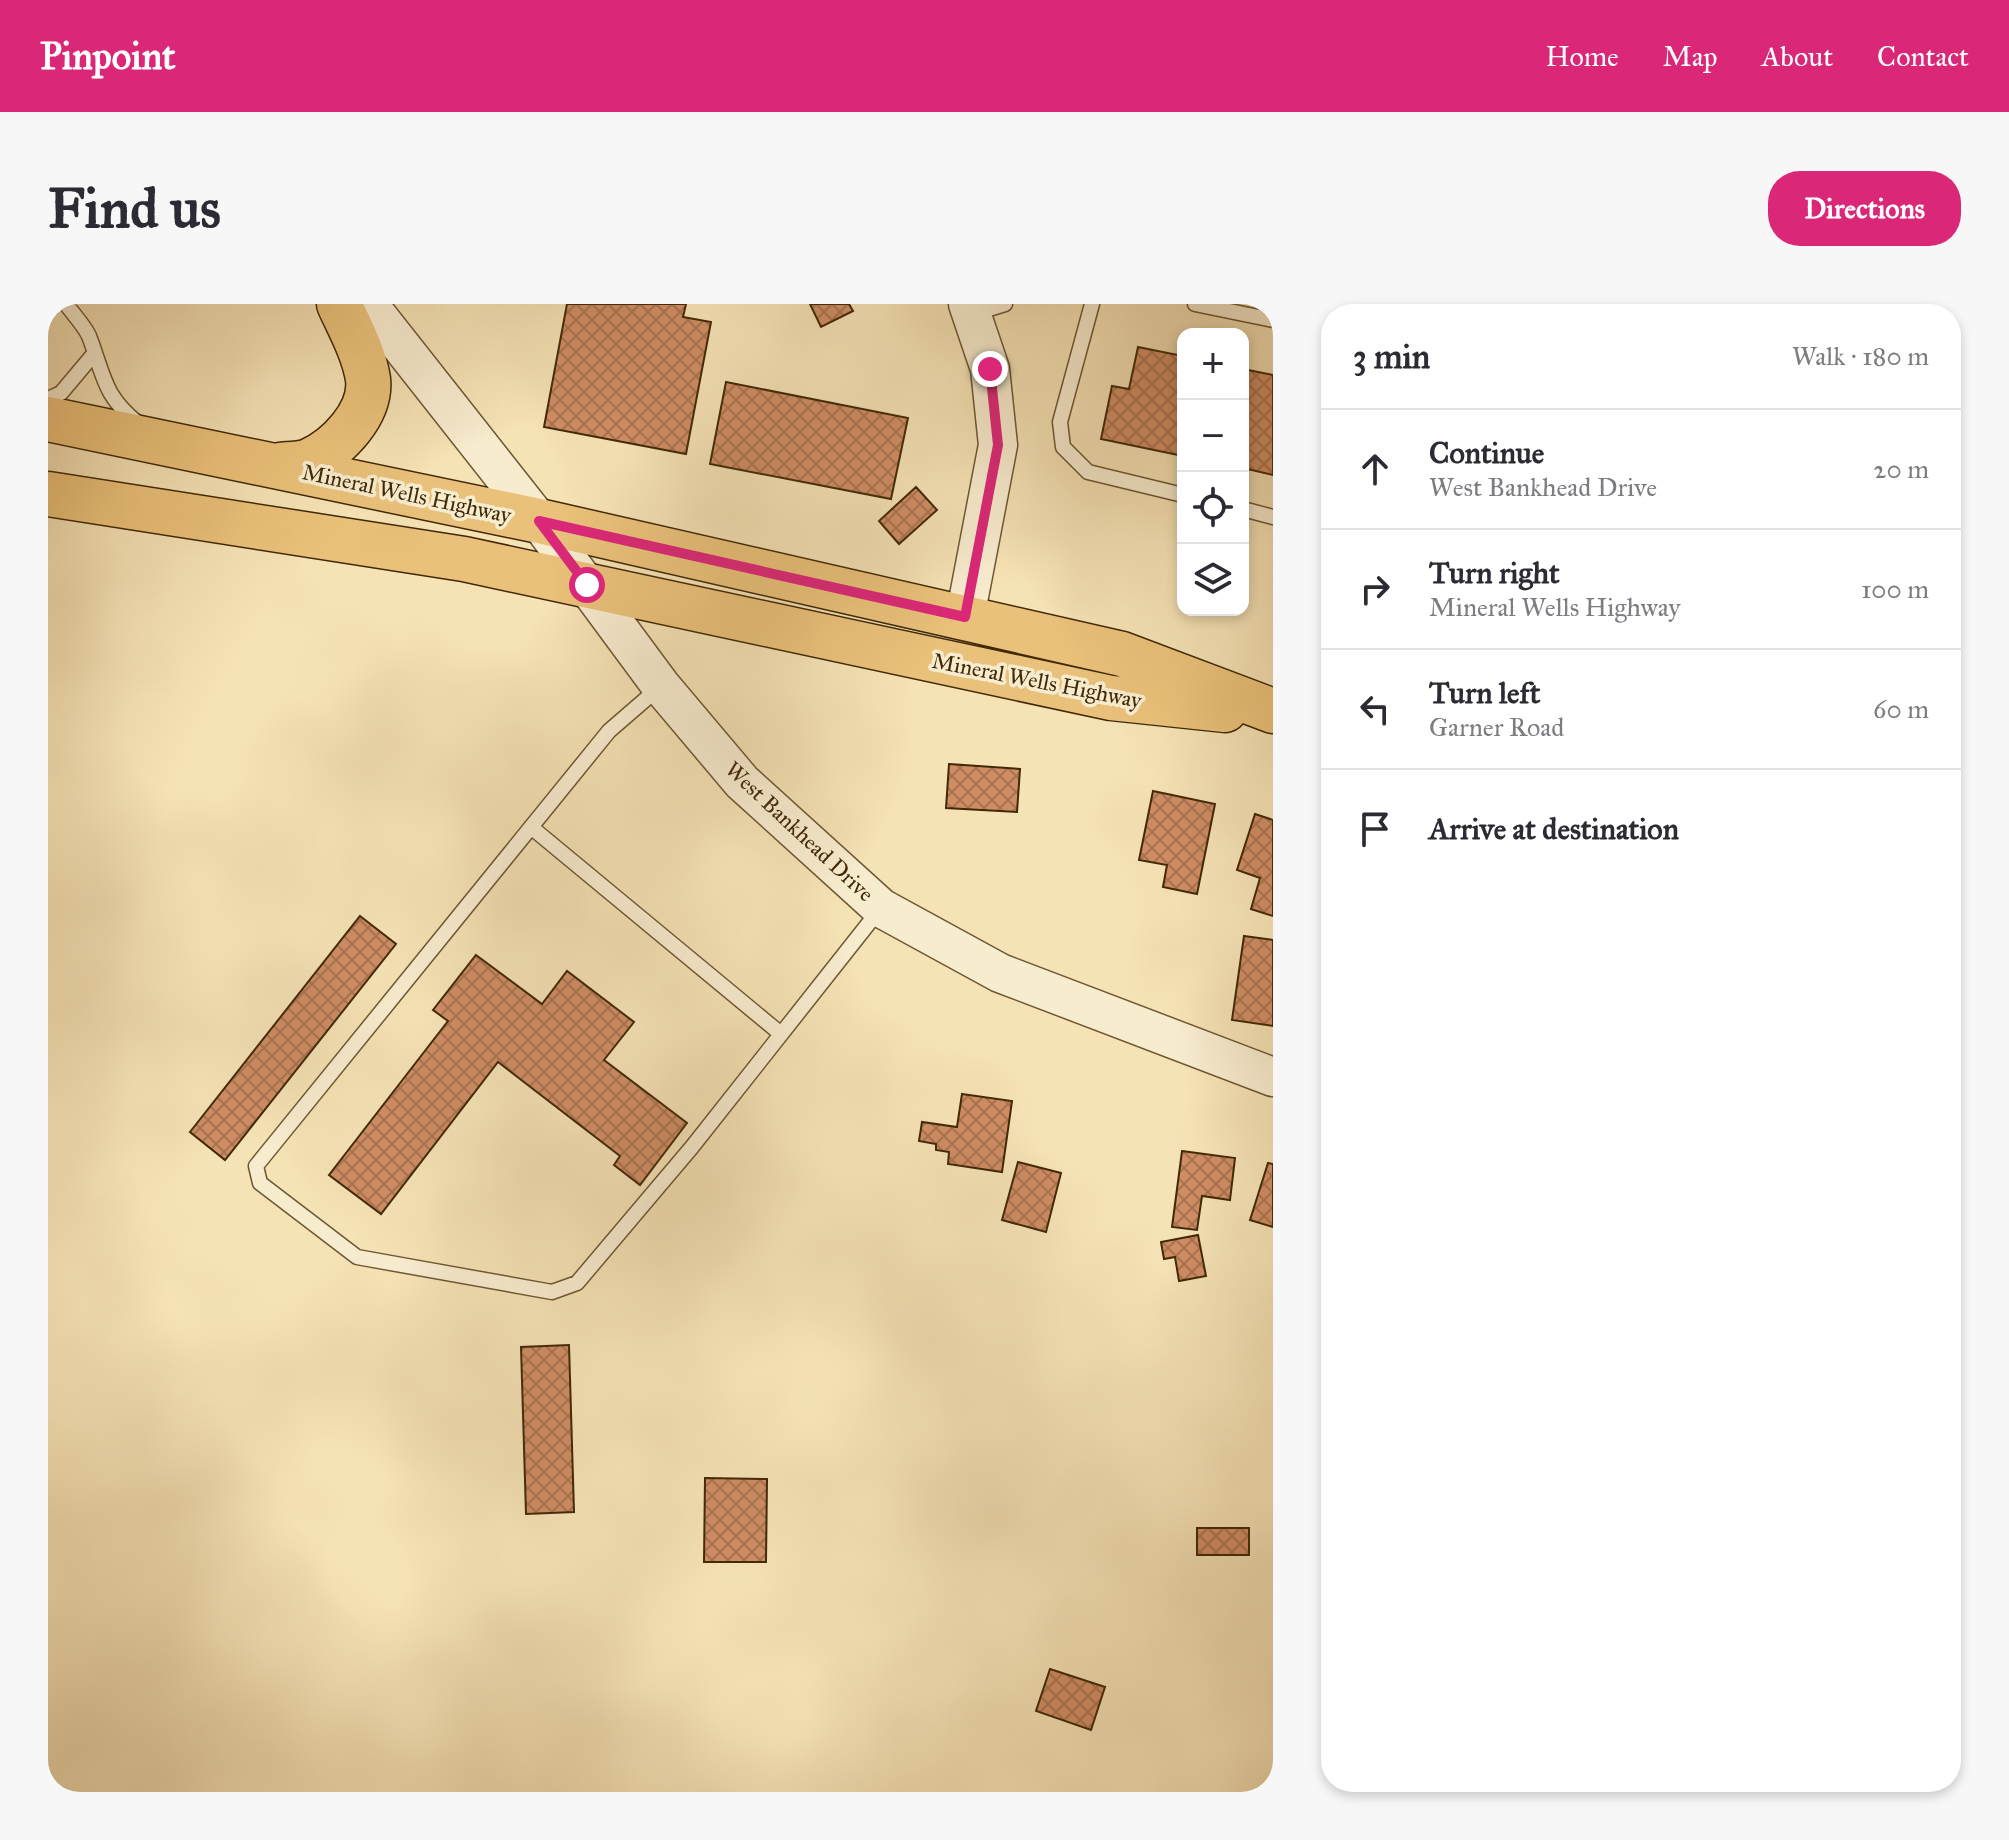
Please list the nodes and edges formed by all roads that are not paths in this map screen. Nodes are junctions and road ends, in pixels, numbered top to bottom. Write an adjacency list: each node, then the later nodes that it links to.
1 (66, 304): 8 (lane)
2 (339, 304): 12 (main road)
3 (368, 304): 17 (street, West Bankhead Drive)
4 (1092, 304): 14 (lane)
5 (1195, 304): 7 (lane)
6 (982, 307): 19 (street)
7 (1273, 320)
8 (93, 355): 9 (lane); 11 (lane)
9 (48, 399)
10 (48, 419): 11 (main road, Mineral Wells Highway)
11 (168, 444): 12 (main road, Mineral Wells Highway)
12 (273, 465): 17 (main road, Mineral Wells Highway)
13 (48, 494): 18 (main road, Mineral Wells Highway)
14 (1177, 494)
15 (1249, 511): 16 (lane)
16 (1273, 517)
17 (539, 521): 18 (street, West Bankhead Drive); 19 (main road, Mineral Wells Highway)
18 (587, 585): 20 (street, West Bankhead Drive); 21 (main road, Mineral Wells Highway)
19 (965, 617): 21 (main road, Mineral Wells Highway)
20 (661, 686): 22 (lane); 23 (street, West Bankhead Drive)
21 (1273, 713)
22 (531, 827): 24 (lane); 24 (lane)
23 (881, 908): 24 (lane); 25 (street, West Bankhead Drive)
24 (781, 1034)
25 (1273, 1077)

